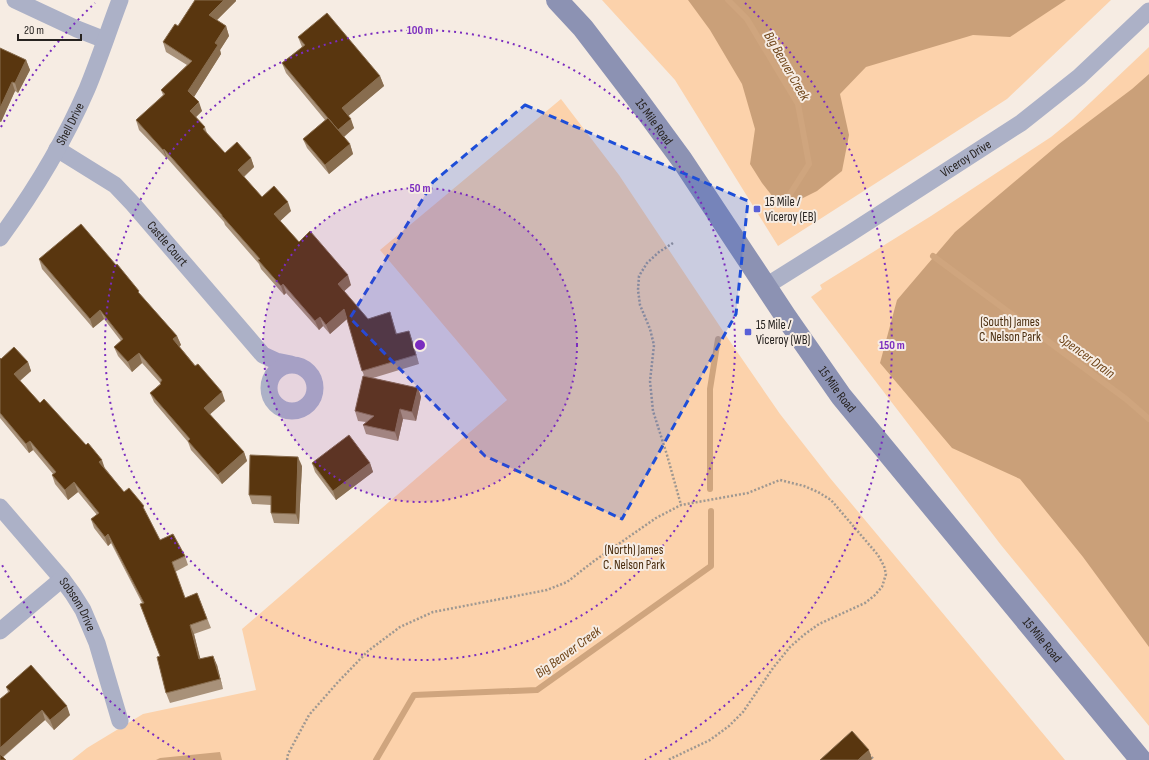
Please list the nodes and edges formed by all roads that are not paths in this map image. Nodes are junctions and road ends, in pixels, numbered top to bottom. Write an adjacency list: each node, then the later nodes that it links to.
1 (15, 0): 5 (street)
2 (120, 0): 5 (street, Shell Drive)
3 (557, 0): 8 (main road, 15 Mile Road)
4 (1149, 11): 8 (street, Viceroy Drive)
5 (105, 40): 6 (street, Shell Drive)
6 (57, 149): 7 (street, Shell Drive); 9 (street, Castle Court)
7 (0, 238)
8 (766, 286): 16 (main road, 15 Mile Road)
9 (263, 355): 10 (street, Castle Court); 11 (street, Castle Court)
10 (291, 364): 11 (street); 11 (street, Castle Court)
11 (268, 384)
12 (0, 507): 13 (street, Sobsom Drive)
13 (62, 579): 14 (street); 15 (street, Sobsom Drive)
14 (0, 631)
15 (120, 721)
16 (1141, 760)

